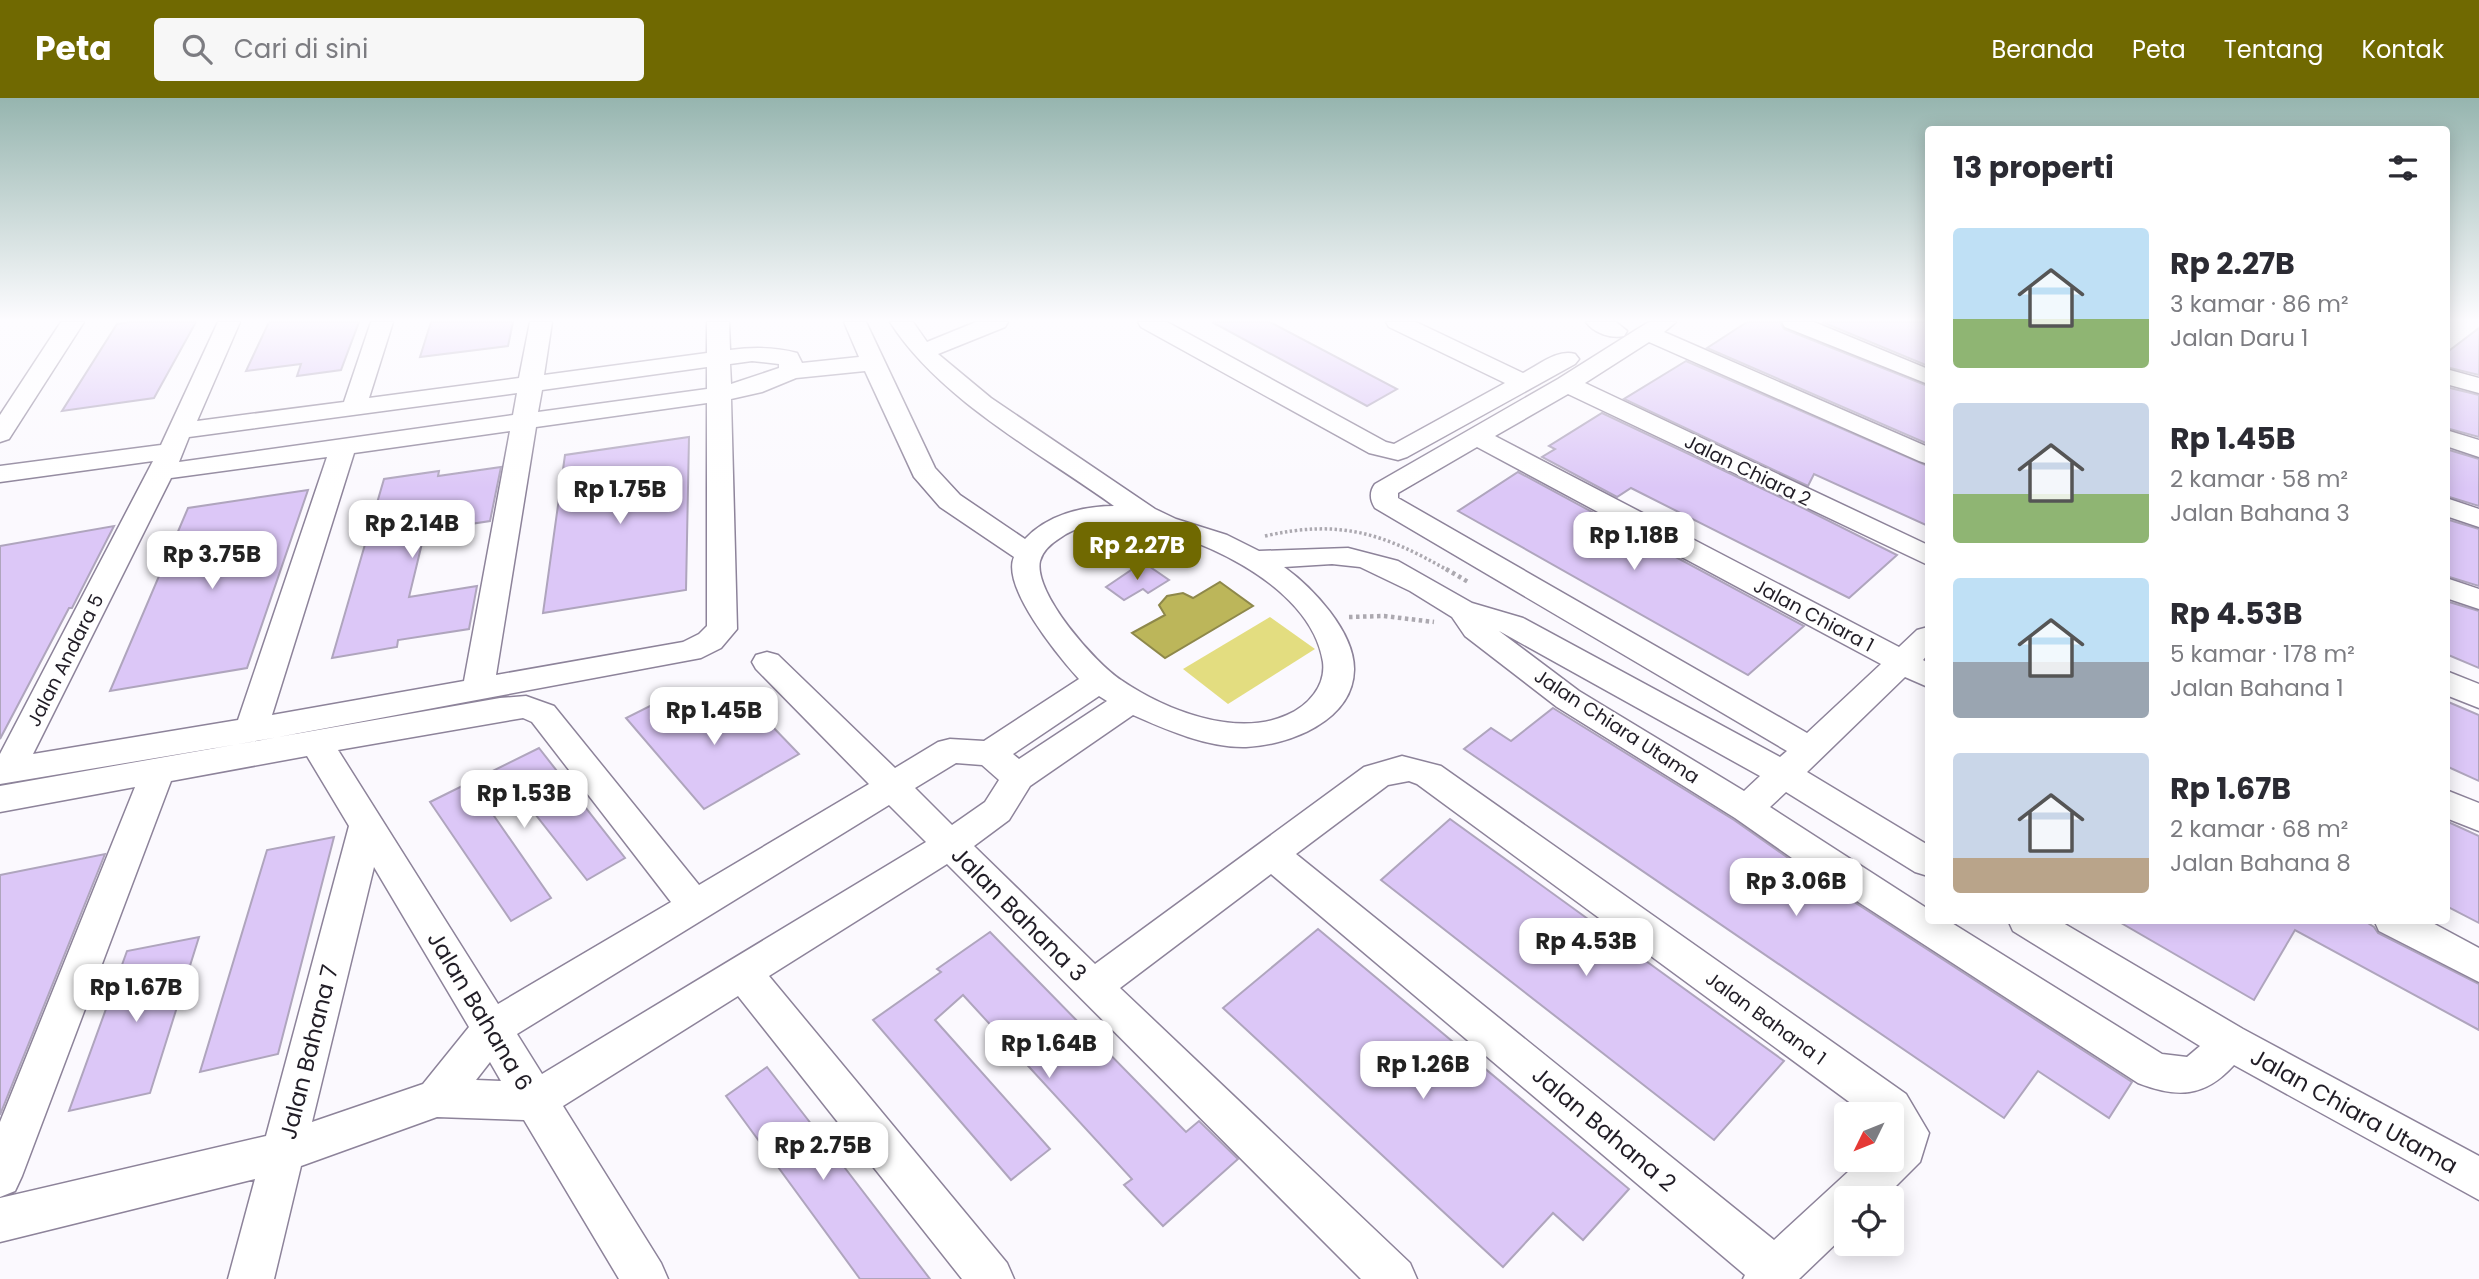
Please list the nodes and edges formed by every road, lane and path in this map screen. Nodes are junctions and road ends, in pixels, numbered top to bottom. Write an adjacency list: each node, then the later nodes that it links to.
1 (37, 377): 23 (street)
2 (204, 377): 28 (street, Jalan Andara 5)
3 (364, 377): 21 (street)
4 (531, 377): 18 (street)
5 (580, 377): 18 (street)
6 (719, 377): 20 (street)
7 (769, 377): 20 (street)
8 (880, 377): 34 (street)
9 (955, 377): 33 (street)
10 (1249, 377): 16 (street)
11 (1512, 377): 16 (street)
12 (1535, 377): 16 (street)
13 (1574, 377): 17 (street)
14 (1748, 377): 29 (street)
15 (2450, 377): 19 (street)
16 (1524, 383)
17 (1567, 383): 24 (street); 35 (street, Jalan Chiara 2)
18 (530, 384): 21 (street); 22 (street)
19 (2479, 386)
20 (719, 393): 22 (street); 48 (street)
21 (354, 408): 28 (street)
22 (524, 419): 26 (street); 48 (street)
23 (0, 434)
24 (1477, 437): 44 (street, Jalan Chiara 1); 53 (street)
25 (2450, 439): 27 (street)
26 (343, 446): 28 (street); 51 (street)
27 (2479, 449)
28 (170, 451): 30 (street); 58 (street, Jalan Andara 5)
29 (1925, 455)
30 (0, 474)
31 (2450, 508): 32 (street)
32 (2479, 519)
33 (1155, 520): 34 (street); 36 (street)
34 (1029, 554): 46 (street)
35 (1925, 555)
36 (1254, 560): 39 (street); 40 (street)
37 (2450, 589): 38 (street)
38 (2479, 600)
39 (1462, 610): 40 (path); 42 (street, Jalan Chiara Utama); 45 (street, Jalan Chiara Utama)
40 (1316, 618): 50 (street)
41 (1925, 644): 44 (street)
42 (1568, 657): 45 (street); 56 (street, Jalan Chiara Utama)
43 (767, 662): 59 (street, Jalan Bahana 3)
44 (1915, 669): 53 (street)
45 (1536, 675): 61 (street, Jalan Chiara Utama)
46 (1099, 681): 50 (street); 54 (street)
47 (2450, 684): 49 (street)
48 (478, 689): 51 (street)
49 (2479, 697)
50 (1130, 701): 57 (street)
51 (251, 730): 58 (street)
52 (316, 742): 55 (street); 63 (street, Jalan Bahana 6); 67 (street)
53 (1810, 749): 56 (street)
54 (990, 753): 57 (street); 59 (street)
55 (158, 771): 58 (street); 80 (street)
56 (1783, 774): 61 (street); 66 (street, Jalan Chiara Utama)
57 (1018, 777): 64 (street)
58 (3, 780)
59 (891, 786): 64 (street, Jalan Bahana 3); 67 (street)
60 (2450, 805): 62 (street)
61 (1747, 809): 74 (street, Jalan Chiara Utama)
62 (2479, 818)
63 (367, 825): 73 (street, Jalan Bahana 6); 78 (street, Jalan Bahana 7)
64 (950, 845): 71 (street); 72 (street, Jalan Bahana 3)
65 (1270, 853): 72 (street); 77 (street, Jalan Bahana 1); 86 (street, Jalan Bahana 2)
66 (1925, 860)
67 (695, 906): 73 (street)
68 (2033, 924): 74 (street, Jalan Chiara Utama)
69 (2400, 924): 70 (street)
70 (2479, 966)
71 (743, 973): 76 (street); 85 (street)
72 (1093, 987): 89 (street, Jalan Bahana 3)
73 (492, 1029): 75 (street); 76 (street, Jalan Bahana 6)
74 (2229, 1042): 81 (street, Jalan Chiara Utama)
75 (437, 1098): 76 (street); 78 (street)
76 (535, 1101): 88 (street, Jalan Bahana 6)
77 (1883, 1102)
78 (284, 1152): 84 (street); 87 (street, Jalan Bahana 7)
79 (1877, 1172): 82 (street)
80 (0, 1176)
81 (2479, 1179)
82 (1864, 1186)
83 (1834, 1215): 86 (street)
84 (0, 1220)
85 (983, 1268)
86 (1771, 1275)
87 (251, 1279)
88 (645, 1279)
89 (1394, 1279)

